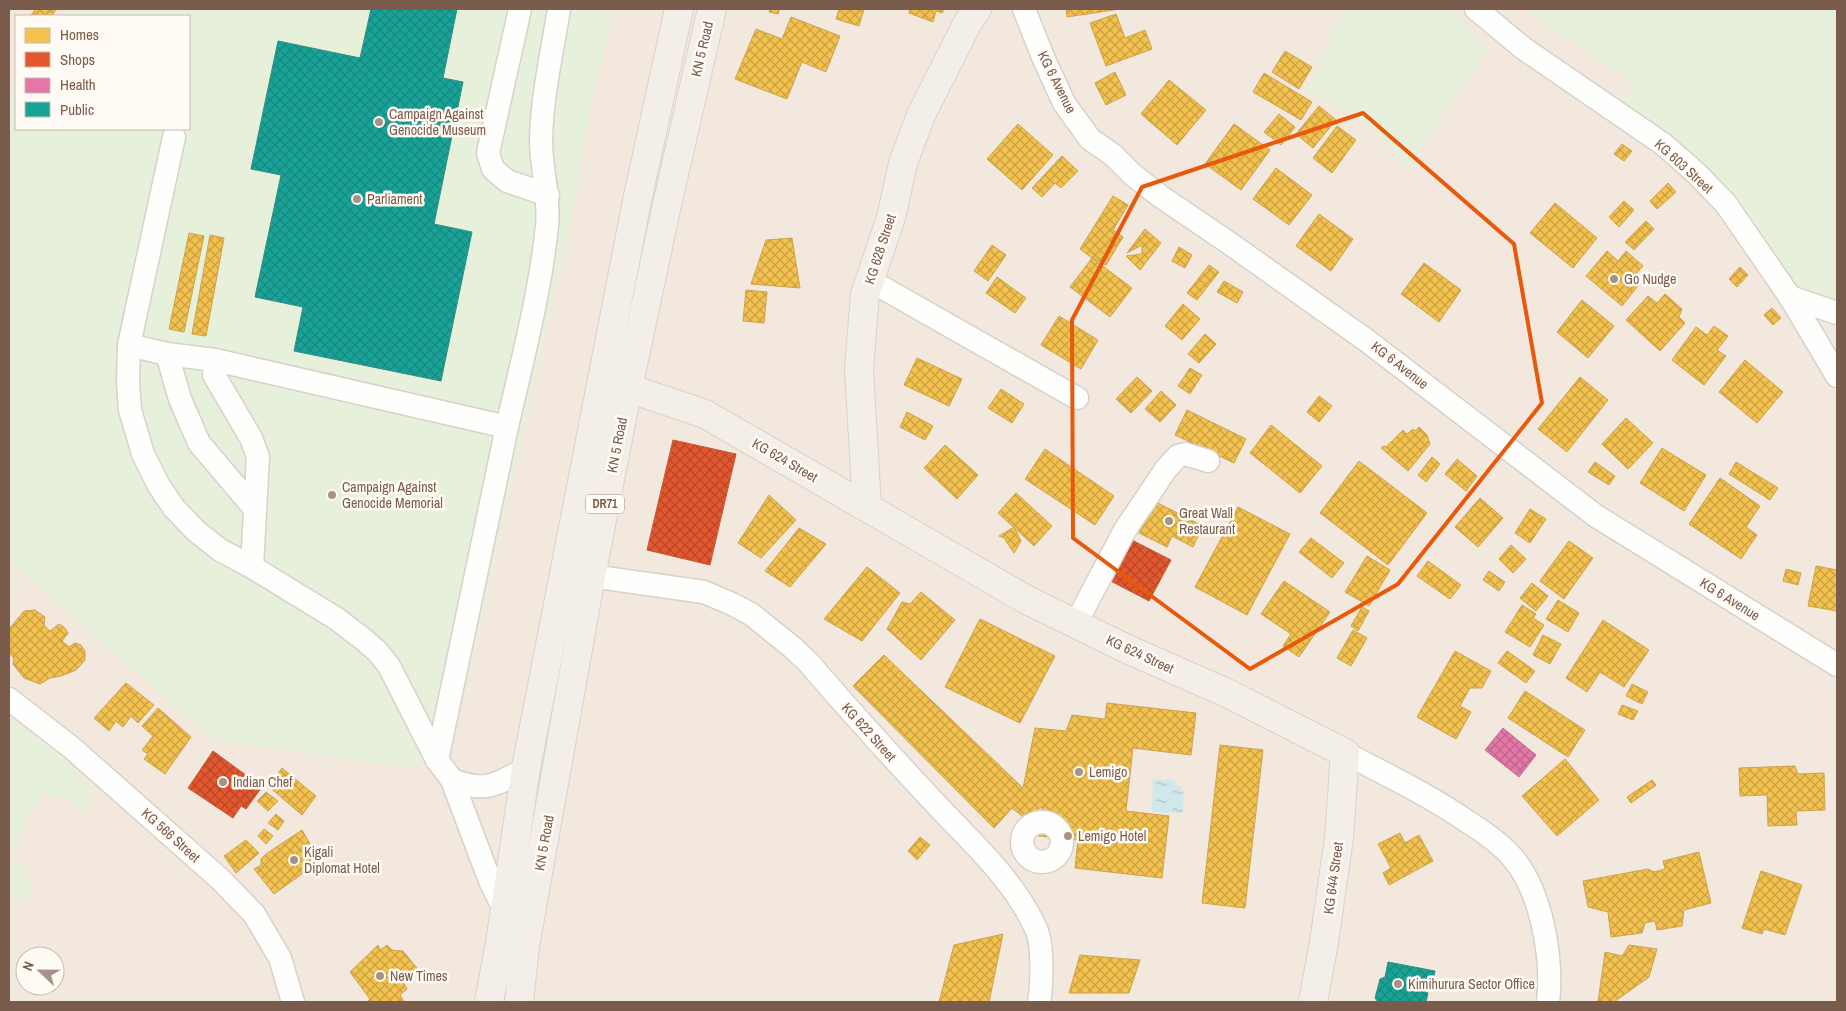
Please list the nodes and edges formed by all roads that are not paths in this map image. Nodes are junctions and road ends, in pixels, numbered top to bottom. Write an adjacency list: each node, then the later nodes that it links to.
1 (520, 9): 9 (street)
2 (559, 9): 9 (street)
3 (679, 9): 30 (main road, KN 5 Road / DR71)
4 (712, 9): 17 (main road, KN 5 Road / DR71)
5 (977, 9): 10 (main road, KG 628 Street)
6 (1024, 9): 26 (street, KG 6 Avenue)
7 (1476, 9): 11 (street, KG 603 Street)
8 (174, 138): 13 (street)
9 (548, 196): 19 (street)
10 (869, 280): 18 (street); 21 (main road, KG 628 Street)
11 (1790, 297): 12 (street); 16 (street, KG 603 Street)
12 (1837, 313)
13 (129, 345): 14 (street); 23 (street)
14 (167, 354): 15 (street); 22 (street)
15 (214, 360): 19 (street); 22 (street)
16 (1837, 376)
17 (628, 388): 21 (main road, KG 624 Street); 24 (main road, KN 5 Road / DR71)
18 (1077, 398)
19 (507, 427): 29 (street)
20 (1208, 461): 25 (street)
21 (867, 507): 25 (main road, KG 624 Street)
22 (254, 509): 23 (street)
23 (252, 567): 29 (street)
24 (591, 576): 34 (street, KG 622 Street); 37 (main road, KN 5 Road / DR71)
25 (1076, 623): 28 (main road, KG 624 Street)
26 (1837, 665)
27 (9, 699): 38 (street, KG 566 Street)
28 (1345, 753): 42 (main road, KG 644 Street); 43 (street, KG 624 Street)
29 (437, 760): 31 (street)
30 (526, 768): 31 (street); 36 (main road, KN 5 Road / DR71)
31 (452, 780): 36 (street)
32 (1022, 843): 33 (street); 33 (street); 34 (street)
33 (1038, 862): 35 (street)
34 (993, 865): 35 (street, KG 622 Street)
35 (1010, 887): 41 (street, KG 622 Street)
36 (504, 909): 37 (main road, KN 5 Road / DR71)
37 (513, 945): 39 (main road, KN 5 Road / DR71); 40 (main road, KN 5 Road / DR71)
38 (293, 1002)
39 (488, 1002)
40 (519, 1002)
41 (1039, 1002)
42 (1313, 1002)
43 (1548, 1002)

